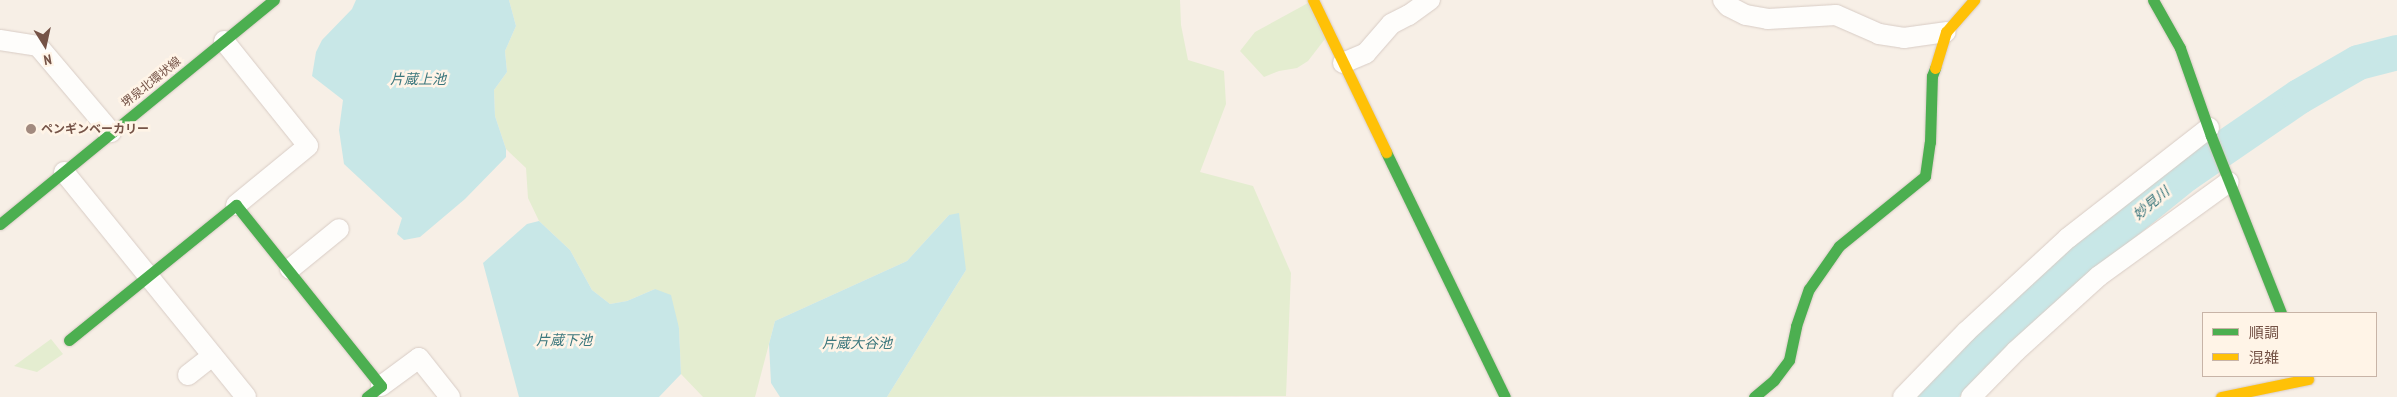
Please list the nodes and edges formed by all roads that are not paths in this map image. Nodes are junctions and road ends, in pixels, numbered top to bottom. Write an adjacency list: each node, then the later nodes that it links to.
1 (274, 0): 9 (street, 堺泉北環状線)
2 (1313, 0): 10 (street)
3 (1430, 0): 10 (street)
4 (1723, 0): 7 (street)
5 (1974, 0): 7 (street)
6 (2153, 0): 12 (street)
7 (1946, 32): 29 (street)
8 (0, 40): 11 (street)
9 (224, 41): 11 (street, 堺泉北環状線); 15 (street)
10 (1343, 63): 28 (street)
11 (111, 132): 13 (street, 堺泉北環状線)
12 (2210, 132): 14 (street); 30 (street)
13 (64, 172): 16 (street, 堺泉北環状線); 19 (street)
14 (2228, 180): 20 (street); 31 (street)
15 (236, 205): 18 (street); 19 (street)
16 (0, 224)
17 (339, 229): 18 (street)
18 (290, 269): 25 (street)
19 (148, 276): 21 (street); 22 (street)
20 (2282, 312)
21 (69, 340)
22 (212, 356): 23 (street); 26 (street)
23 (188, 375)
24 (2309, 381): 32 (street)
25 (374, 391): 27 (street)
26 (246, 397)
27 (450, 397)
28 (1505, 397)
29 (1754, 397)
30 (1903, 397)
31 (1971, 397)
32 (2221, 397)

